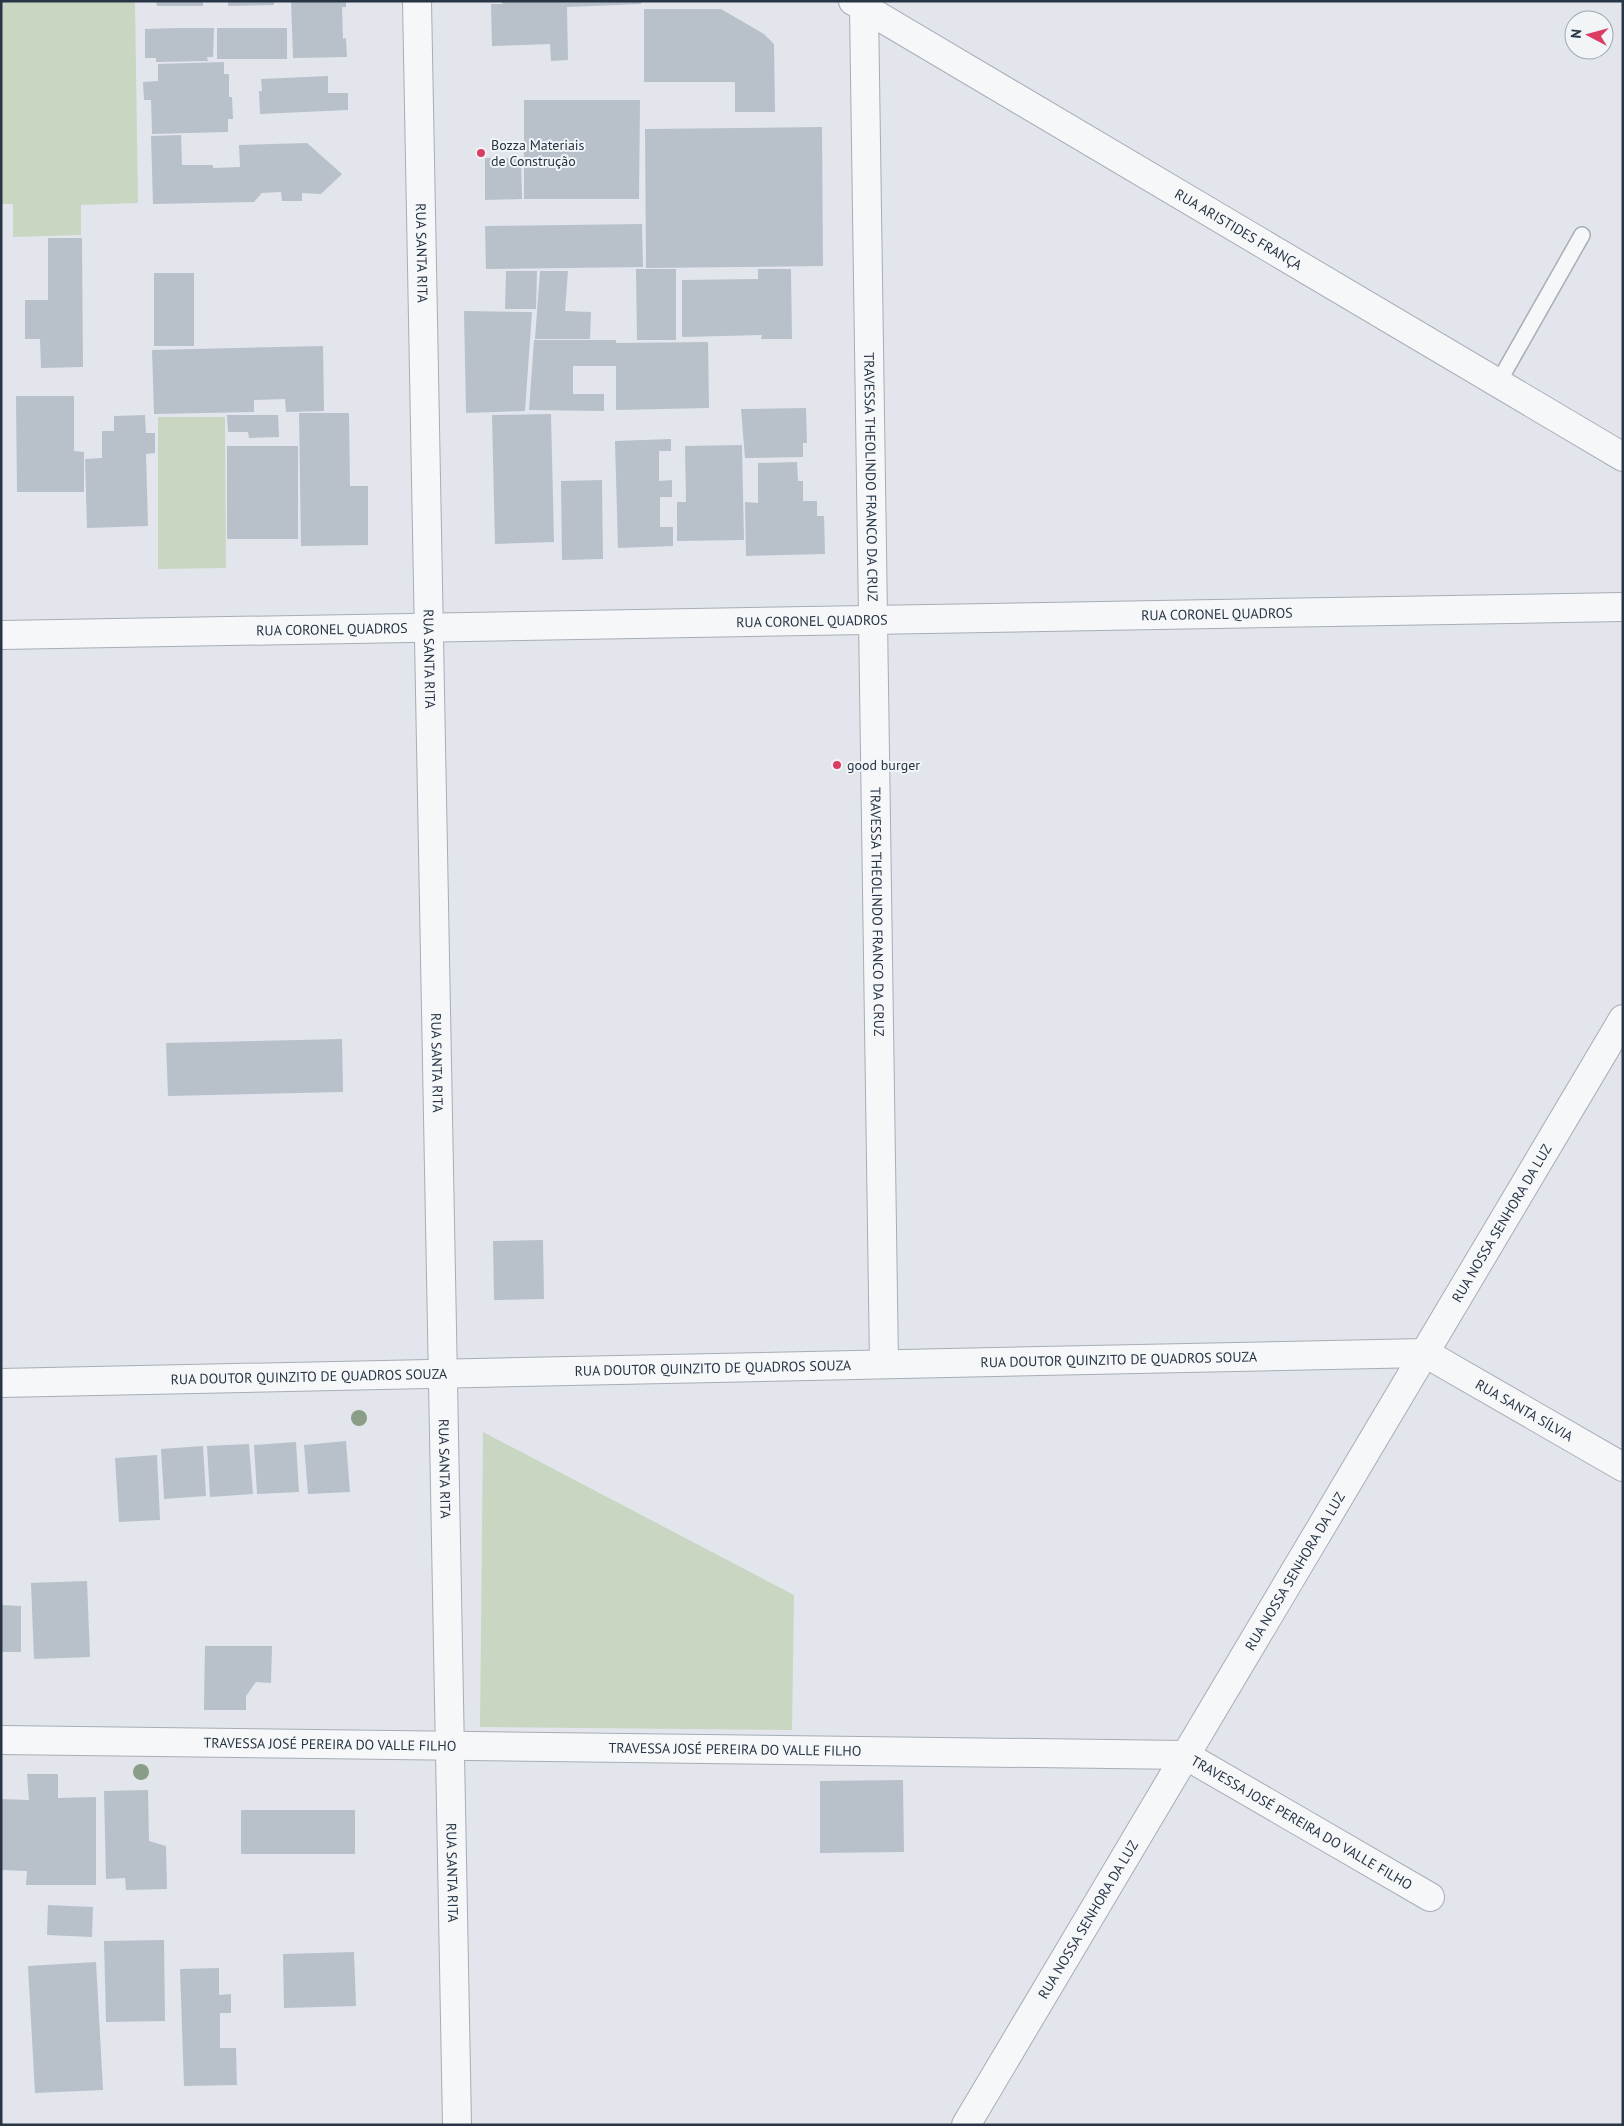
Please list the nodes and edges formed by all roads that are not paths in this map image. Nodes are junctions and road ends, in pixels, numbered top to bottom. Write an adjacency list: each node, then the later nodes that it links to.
1 (417, 1): 8 (street, RUA SANTA RITA)
2 (858, 5): 4 (street, RUA ARISTIDES FRANÇA); 7 (street, TRAVESSA THEOLINDO FRANCO DA CRUZ)
3 (1582, 235): 4 (lane)
4 (1498, 383): 5 (street, RUA ARISTIDES FRANÇA)
5 (1623, 456)
6 (1623, 607): 7 (street, RUA CORONEL QUADROS)
7 (873, 620): 8 (street, RUA CORONEL QUADROS); 12 (street, TRAVESSA THEOLINDO FRANCO DA CRUZ)
8 (429, 628): 9 (street, RUA CORONEL QUADROS); 13 (street, RUA SANTA RITA)
9 (1, 635)
10 (1623, 1019): 11 (street, RUA NOSSA SENHORA DA LUZ)
11 (1424, 1353): 12 (street, RUA DOUTOR QUINZITO DE QUADROS SOUZA); 15 (street, RUA SANTA SÍLVIA); 18 (street, RUA NOSSA SENHORA DA LUZ)
12 (884, 1364): 13 (street, RUA DOUTOR QUINZITO DE QUADROS SOUZA)
13 (442, 1374): 14 (street, RUA DOUTOR QUINZITO DE QUADROS SOUZA); 17 (street, RUA SANTA RITA)
14 (1, 1383)
15 (1623, 1467)
16 (1, 1740): 17 (street, TRAVESSA JOSÉ PEREIRA DO VALLE FILHO)
17 (450, 1745): 18 (street, TRAVESSA JOSÉ PEREIRA DO VALLE FILHO); 20 (street, RUA SANTA RITA)
18 (1185, 1755): 19 (street, TRAVESSA JOSÉ PEREIRA DO VALLE FILHO); 21 (street, RUA NOSSA SENHORA DA LUZ)
19 (1430, 1897)
20 (457, 2125)
21 (966, 2125)

